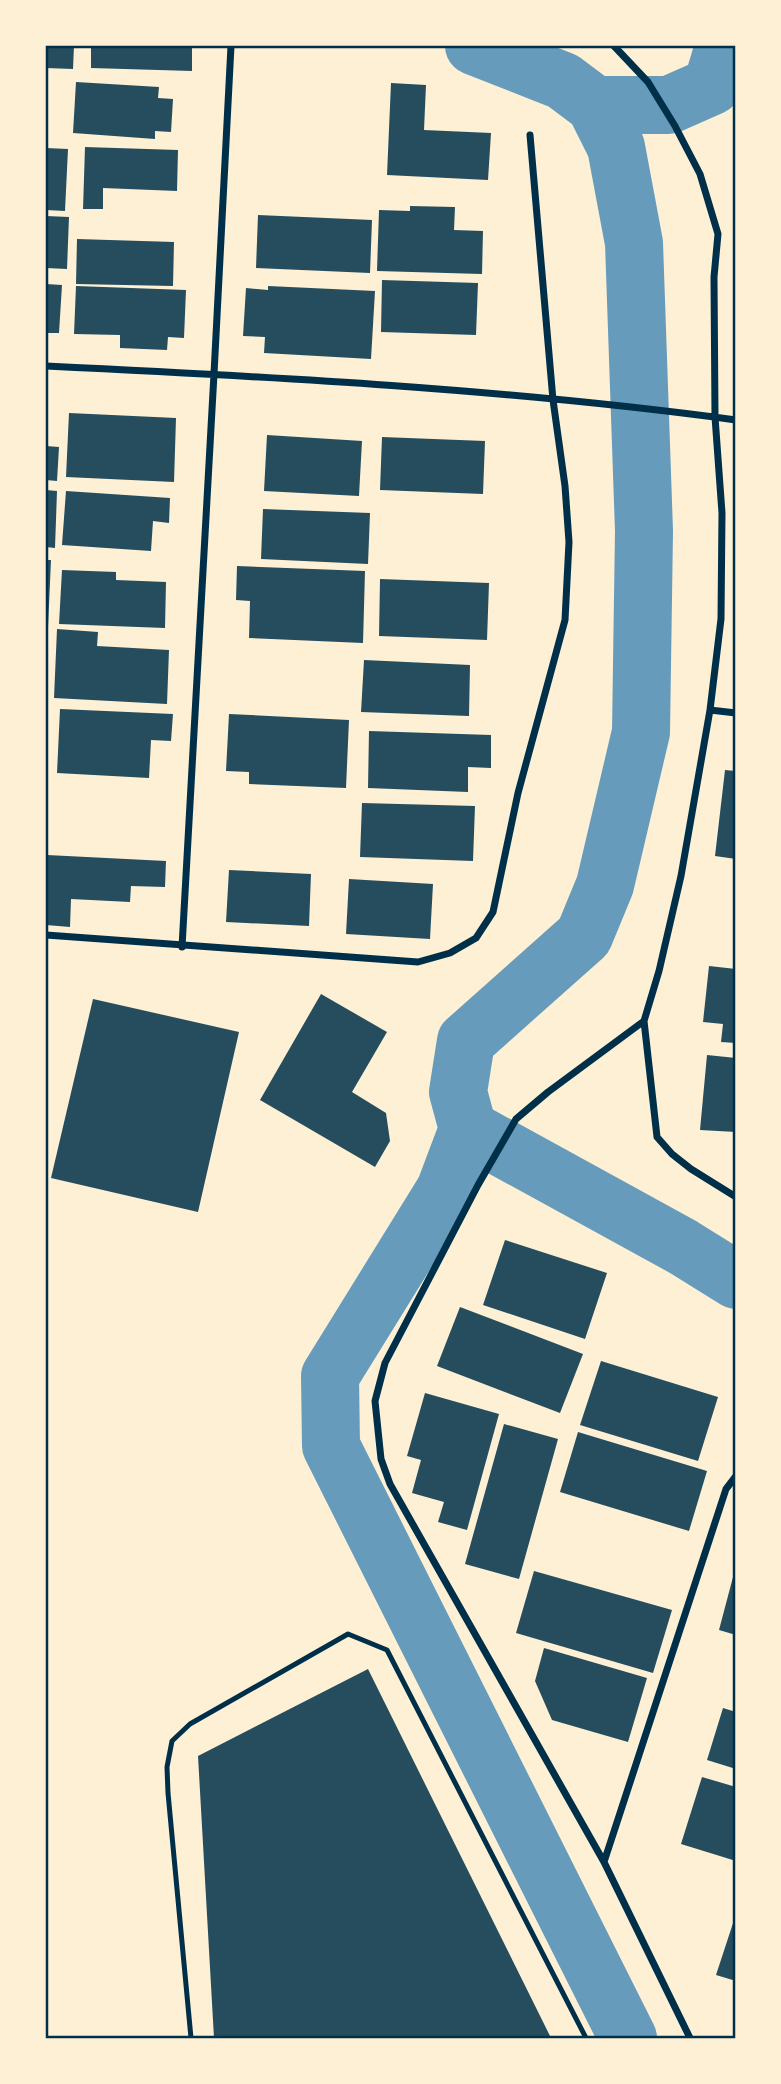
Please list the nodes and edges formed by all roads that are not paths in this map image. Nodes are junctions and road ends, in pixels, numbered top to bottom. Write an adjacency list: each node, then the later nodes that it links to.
1 (231, 46): 5 (street)
2 (614, 46): 7 (street)
3 (530, 135): 6 (street)
4 (46, 366): 5 (street)
5 (214, 374): 6 (street); 12 (street)
6 (553, 400): 7 (street); 12 (street)
7 (715, 417): 8 (street); 9 (street)
8 (736, 420)
9 (709, 709): 10 (street); 13 (street)
10 (736, 713)
11 (46, 935): 12 (street)
12 (182, 947)
13 (644, 1021): 14 (street); 16 (street)
14 (736, 1197)
15 (736, 1476): 16 (street)
16 (604, 1862): 19 (street)
17 (191, 2039): 18 (lane)
18 (586, 2039)
19 (690, 2039)

